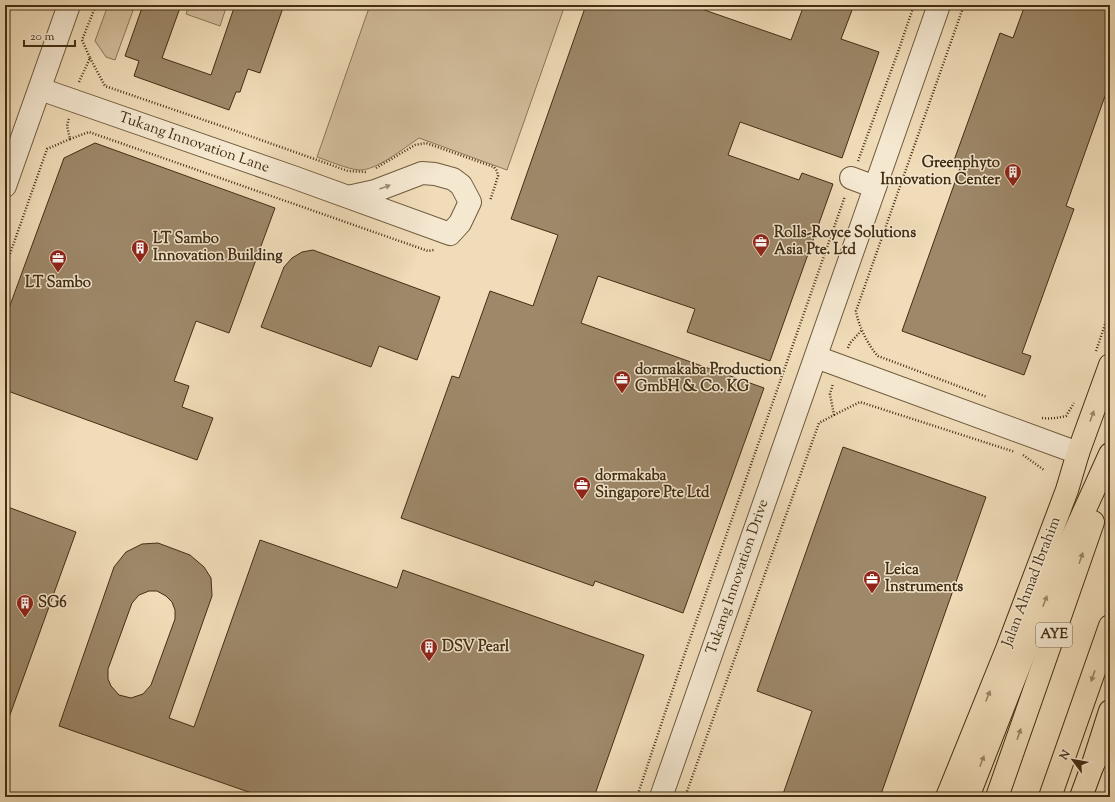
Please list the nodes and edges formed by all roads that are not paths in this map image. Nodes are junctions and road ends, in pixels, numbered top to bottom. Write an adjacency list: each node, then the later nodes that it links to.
1 (70, 5): 3 (street)
2 (940, 5): 6 (street, Tukang Innovation Drive)
3 (40, 89): 5 (street); 7 (street, Tukang Innovation Lane)
4 (851, 178): 6 (street)
5 (5, 186)
6 (875, 187): 8 (street, Tukang Innovation Drive)
7 (348, 197): 7 (street, Tukang Innovation Lane, one-way to 7)
8 (816, 358): 10 (street); 17 (street, Tukang Innovation Drive)
9 (1110, 365): 10 (main road, Jalan Ahmad Ibrahim, one-way to 9)
10 (1078, 453): 18 (main road, Jalan Ahmad Ibrahim, one-way to 10)
11 (1110, 454): 19 (main road, one-way to 11)
12 (1110, 474): 20 (main road, AYE, one-way to 12)
13 (1110, 626): 21 (main road, one-way to 21)
14 (1110, 711): 16 (main road)
15 (1110, 726): 16 (main road)
16 (1092, 767): 22 (main road)
17 (661, 797)
18 (947, 797)
19 (968, 797)
20 (997, 797)
21 (1050, 797)
22 (1081, 797)

